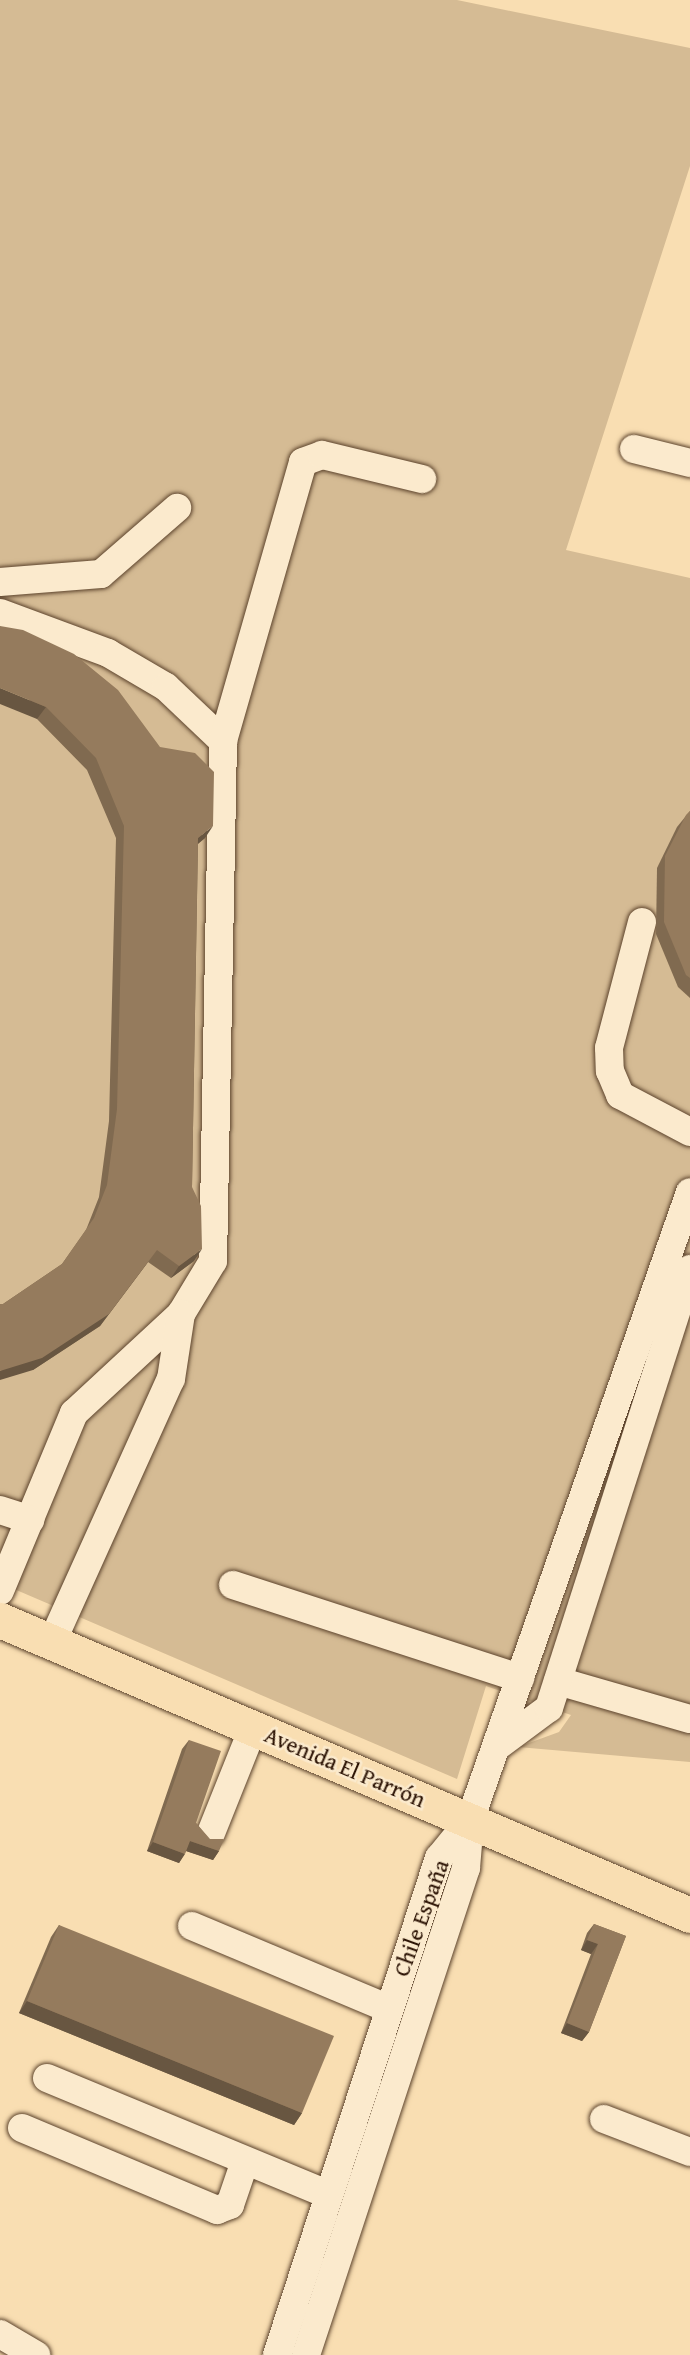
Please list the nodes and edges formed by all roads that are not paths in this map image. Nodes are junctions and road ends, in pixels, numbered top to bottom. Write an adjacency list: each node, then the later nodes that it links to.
1 (634, 449): 2 (street)
2 (690, 463)
3 (422, 479): 7 (street)
4 (177, 508): 5 (street)
5 (0, 582)
6 (0, 613): 7 (street)
7 (223, 741): 12 (street)
8 (642, 922): 9 (street)
9 (690, 1132)
10 (690, 1192): 19 (street)
11 (690, 1269): 20 (street)
12 (181, 1314): 14 (street); 18 (street)
13 (0, 1510): 14 (street)
14 (30, 1520): 16 (street)
15 (233, 1585): 19 (street)
16 (0, 1591)
17 (0, 1620): 18 (main road, Avenida El Parrón)
18 (52, 1642): 22 (main road, Avenida El Parrón)
19 (520, 1678): 23 (street)
20 (558, 1681): 21 (street); 23 (street)
21 (690, 1719)
22 (253, 1728): 24 (main road, Avenida El Parrón); 25 (street)
23 (499, 1745): 24 (street)
24 (470, 1821): 26 (main road, Avenida El Parrón); 28 (street, Chile España); 38 (street, Chile España)
25 (211, 1833)
26 (690, 1915)
27 (192, 1926): 28 (street)
28 (389, 2009): 34 (street, Chile España)
29 (47, 2078): 33 (street)
30 (604, 2119): 32 (street)
31 (22, 2129): 33 (street)
32 (690, 2152)
33 (244, 2164): 34 (street)
34 (329, 2195): 37 (street, Chile España)
35 (0, 2334): 36 (street)
36 (36, 2355)
37 (277, 2355)
38 (306, 2355)

